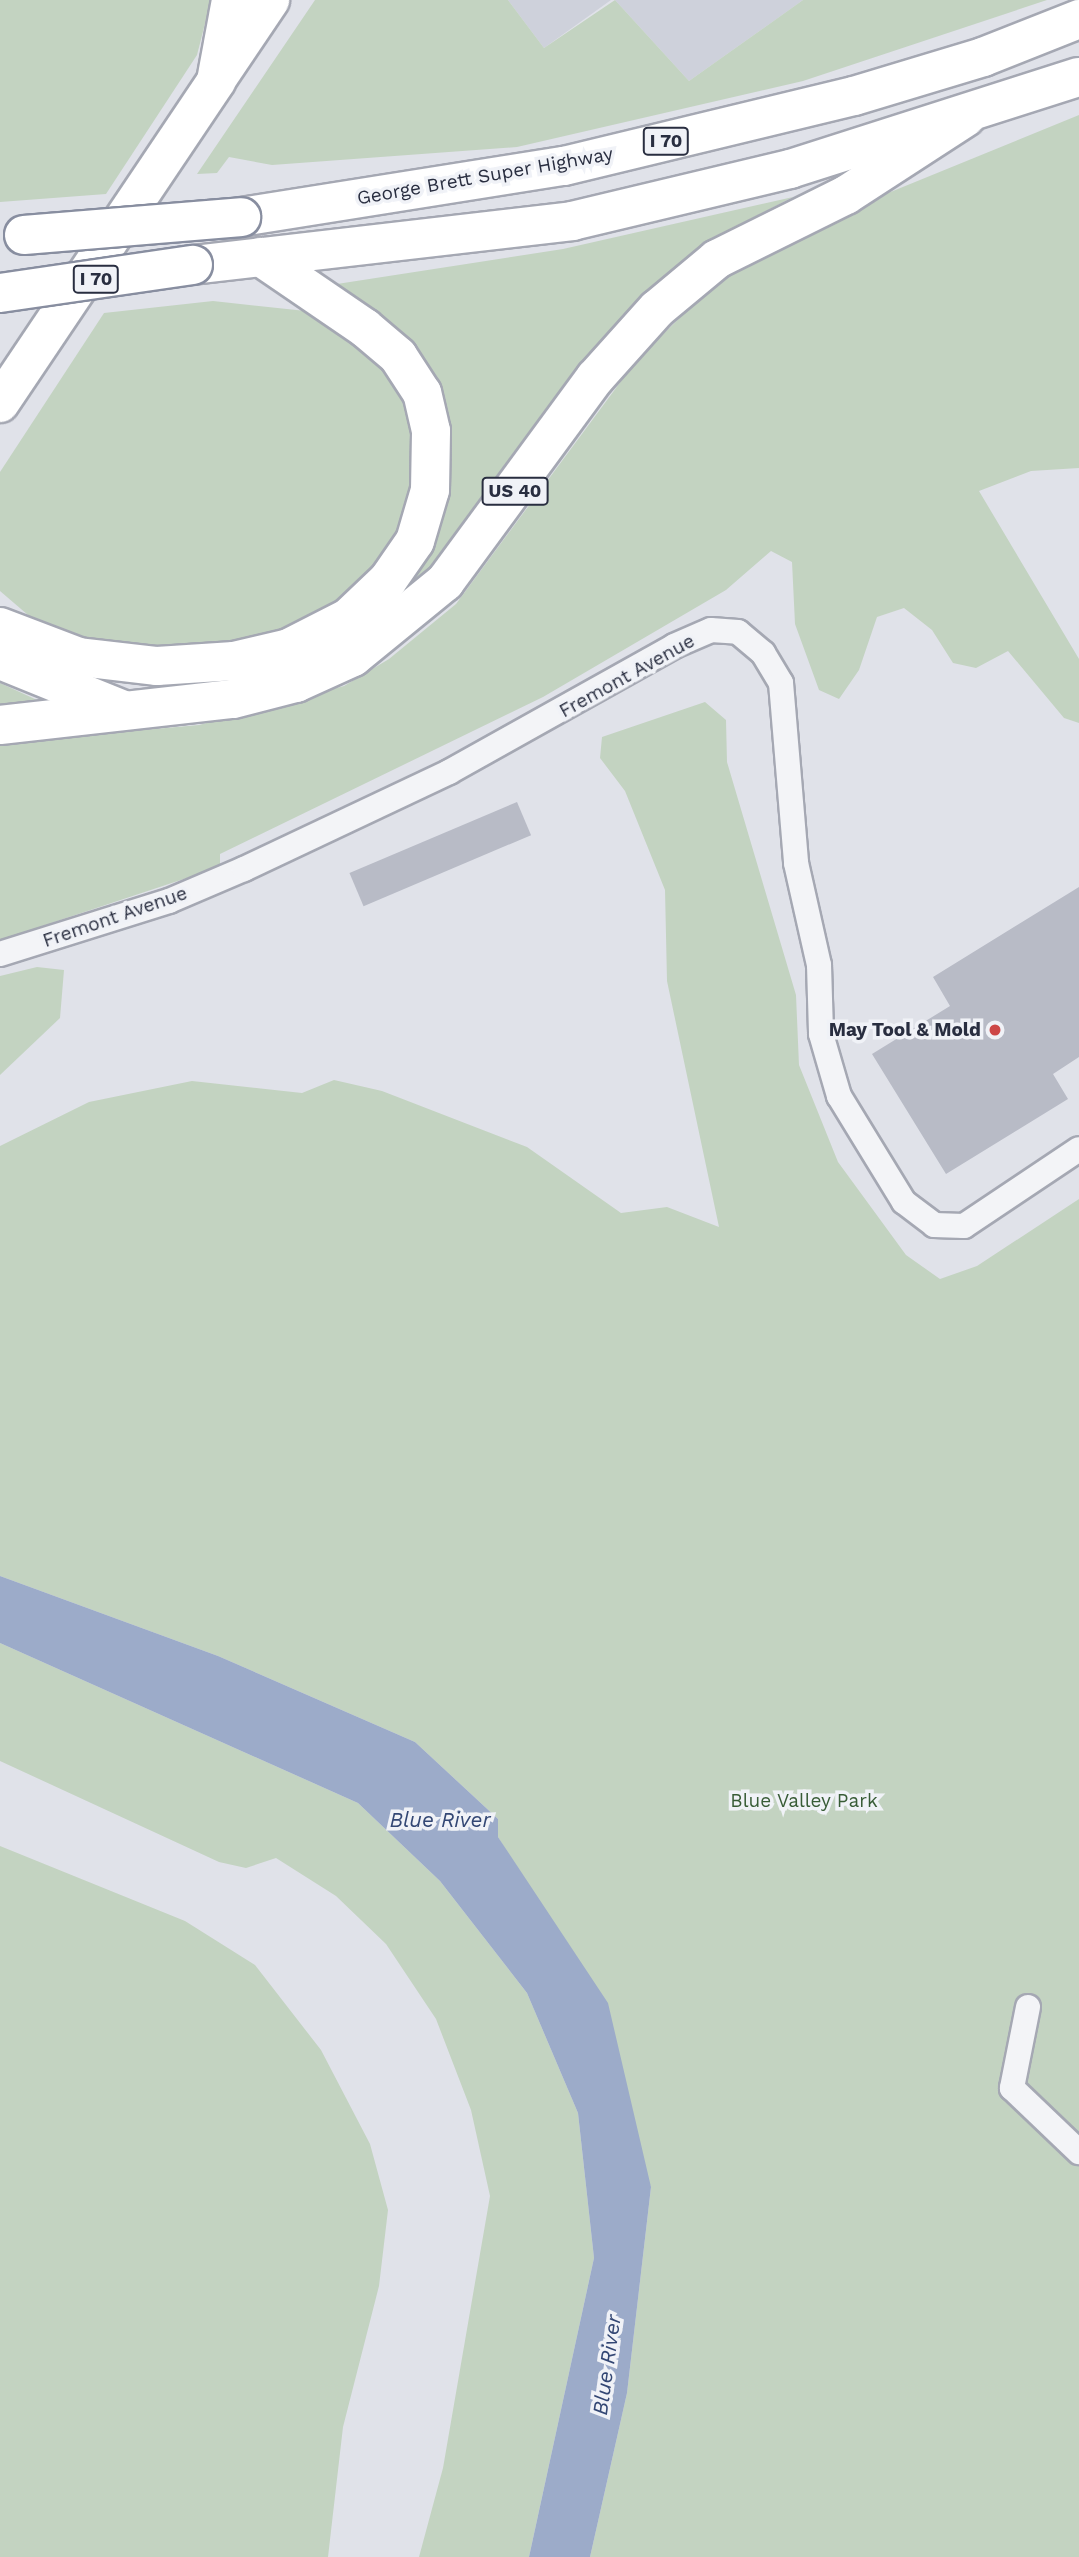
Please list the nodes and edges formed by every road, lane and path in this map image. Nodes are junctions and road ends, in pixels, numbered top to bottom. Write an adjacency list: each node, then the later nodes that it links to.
1 (230, 0): 5 (main road)
2 (270, 0): 5 (main road)
3 (1079, 19): 7 (main road, George Brett Super Highway / I 70, bridge)
4 (1079, 76): 6 (main road, I 70)
5 (216, 80): 10 (main road)
6 (966, 117): 8 (main road, I 70); 12 (main road, US 40)
7 (12, 236)
8 (261, 257): 9 (main road, I 70, bridge); 11 (main road)
9 (0, 293)
10 (0, 403)
11 (3, 634): 12 (main road)
12 (127, 712): 13 (main road, US 40)
13 (0, 725)
14 (0, 954): 15 (street, Fremont Avenue)
15 (1079, 1149)
16 (1028, 2007): 17 (street)
17 (1072, 2149)

